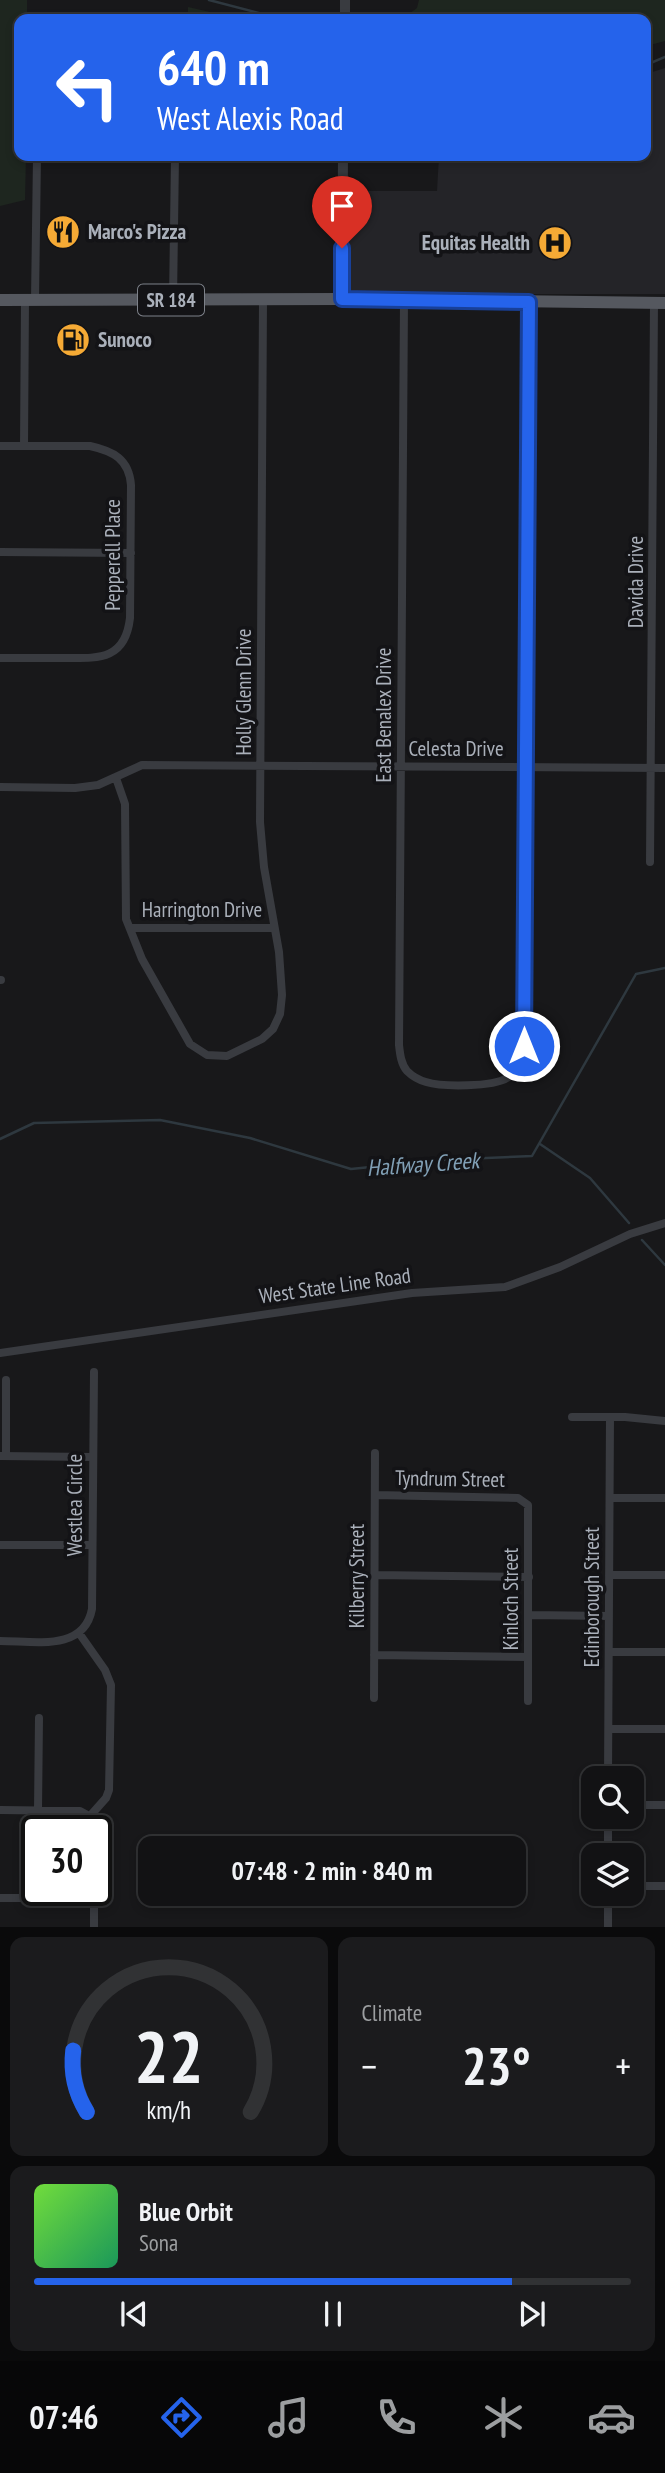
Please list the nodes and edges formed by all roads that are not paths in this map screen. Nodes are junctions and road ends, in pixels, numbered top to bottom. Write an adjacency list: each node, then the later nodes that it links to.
1 (37, 161): 7 (street)
2 (175, 161): 8 (street)
3 (343, 161): 5 (street)
4 (263, 299): 5 (main road, SR 184); 8 (main road, SR 184); 17 (street, Holly Glenn Drive)
5 (342, 299): 9 (main road, SR 184)
6 (0, 300): 7 (main road, SR 184)
7 (30, 300): 8 (main road, SR 184); 13 (street)
8 (173, 300)
9 (404, 300): 10 (main road, SR 184); 18 (street, East Benalex Drive)
10 (529, 302): 11 (main road, SR 184); 19 (street, East Benalex Drive)
11 (660, 303): 20 (street, Davida Drive)
12 (0, 446): 13 (street)
13 (24, 446): 15 (street, Pepperell Place)
14 (0, 552): 15 (street)
15 (131, 553): 16 (street, Pepperell Place)
16 (0, 658)
17 (261, 765): 18 (street, Celesta Drive); 22 (street, Celesta Drive); 26 (street, Holly Glenn Drive)
18 (401, 766): 19 (street, Celesta Drive); 19 (street, East Benalex Drive)
19 (526, 767): 20 (street, Celesta Drive)
20 (652, 767): 21 (street, Celesta Drive); 24 (street, Davida Drive)
21 (665, 768)
22 (116, 778): 23 (street, Celesta Drive); 25 (street)
23 (0, 787)
24 (650, 862)
25 (130, 928): 26 (street, Harrington Drive); 26 (street, Holly Glenn Drive)
26 (274, 928)
27 (665, 1223): 28 (street, West State Line Road)
28 (0, 1353)
29 (94, 1372): 36 (street, Westlea Circle)
30 (6, 1380): 35 (street)
31 (572, 1417): 32 (street)
32 (610, 1417): 33 (street); 38 (street, Edinborough Street)
33 (665, 1421)
34 (375, 1453): 37 (street, Kilberry Street)
35 (3, 1456): 36 (street)
36 (93, 1457): 42 (street, Westlea Circle)
37 (375, 1495): 40 (street, Tyndrum Street); 43 (street, Kilberry Street)
38 (610, 1498): 39 (street); 44 (street, Edinborough Street)
39 (665, 1499)
40 (524, 1500): 46 (street, Kinloch Street)
41 (0, 1545): 42 (street)
42 (92, 1545): 49 (street, Westlea Circle)
43 (374, 1575): 46 (street); 53 (street, Kilberry Street)
44 (609, 1575): 45 (street); 48 (street, Edinborough Street)
45 (665, 1575)
46 (529, 1577): 47 (street, Kinloch Street)
47 (529, 1615): 48 (street); 54 (street, Kinloch Street)
48 (609, 1616): 51 (street, Edinborough Street)
49 (79, 1633): 50 (street); 66 (street)
50 (0, 1641)
51 (609, 1652): 52 (street); 58 (street, Edinborough Street)
52 (665, 1652)
53 (374, 1655): 54 (street); 55 (street, Kilberry Street)
54 (528, 1657): 56 (street, Kinloch Street)
55 (374, 1699)
56 (528, 1700)
57 (39, 1718): 64 (street)
58 (609, 1728): 59 (street); 60 (street, Edinborough Street)
59 (665, 1729)
60 (608, 1766)
61 (644, 1805): 62 (street)
62 (665, 1805)
63 (0, 1810): 64 (street)
64 (38, 1810): 65 (street)
65 (88, 1815)
66 (91, 1815)
67 (644, 1886): 68 (street)
68 (665, 1886)
69 (21, 1897): 70 (street)
70 (0, 1898)
71 (94, 1906): 73 (street)
72 (608, 1906): 74 (street)
73 (94, 1927)
74 (608, 1927)

